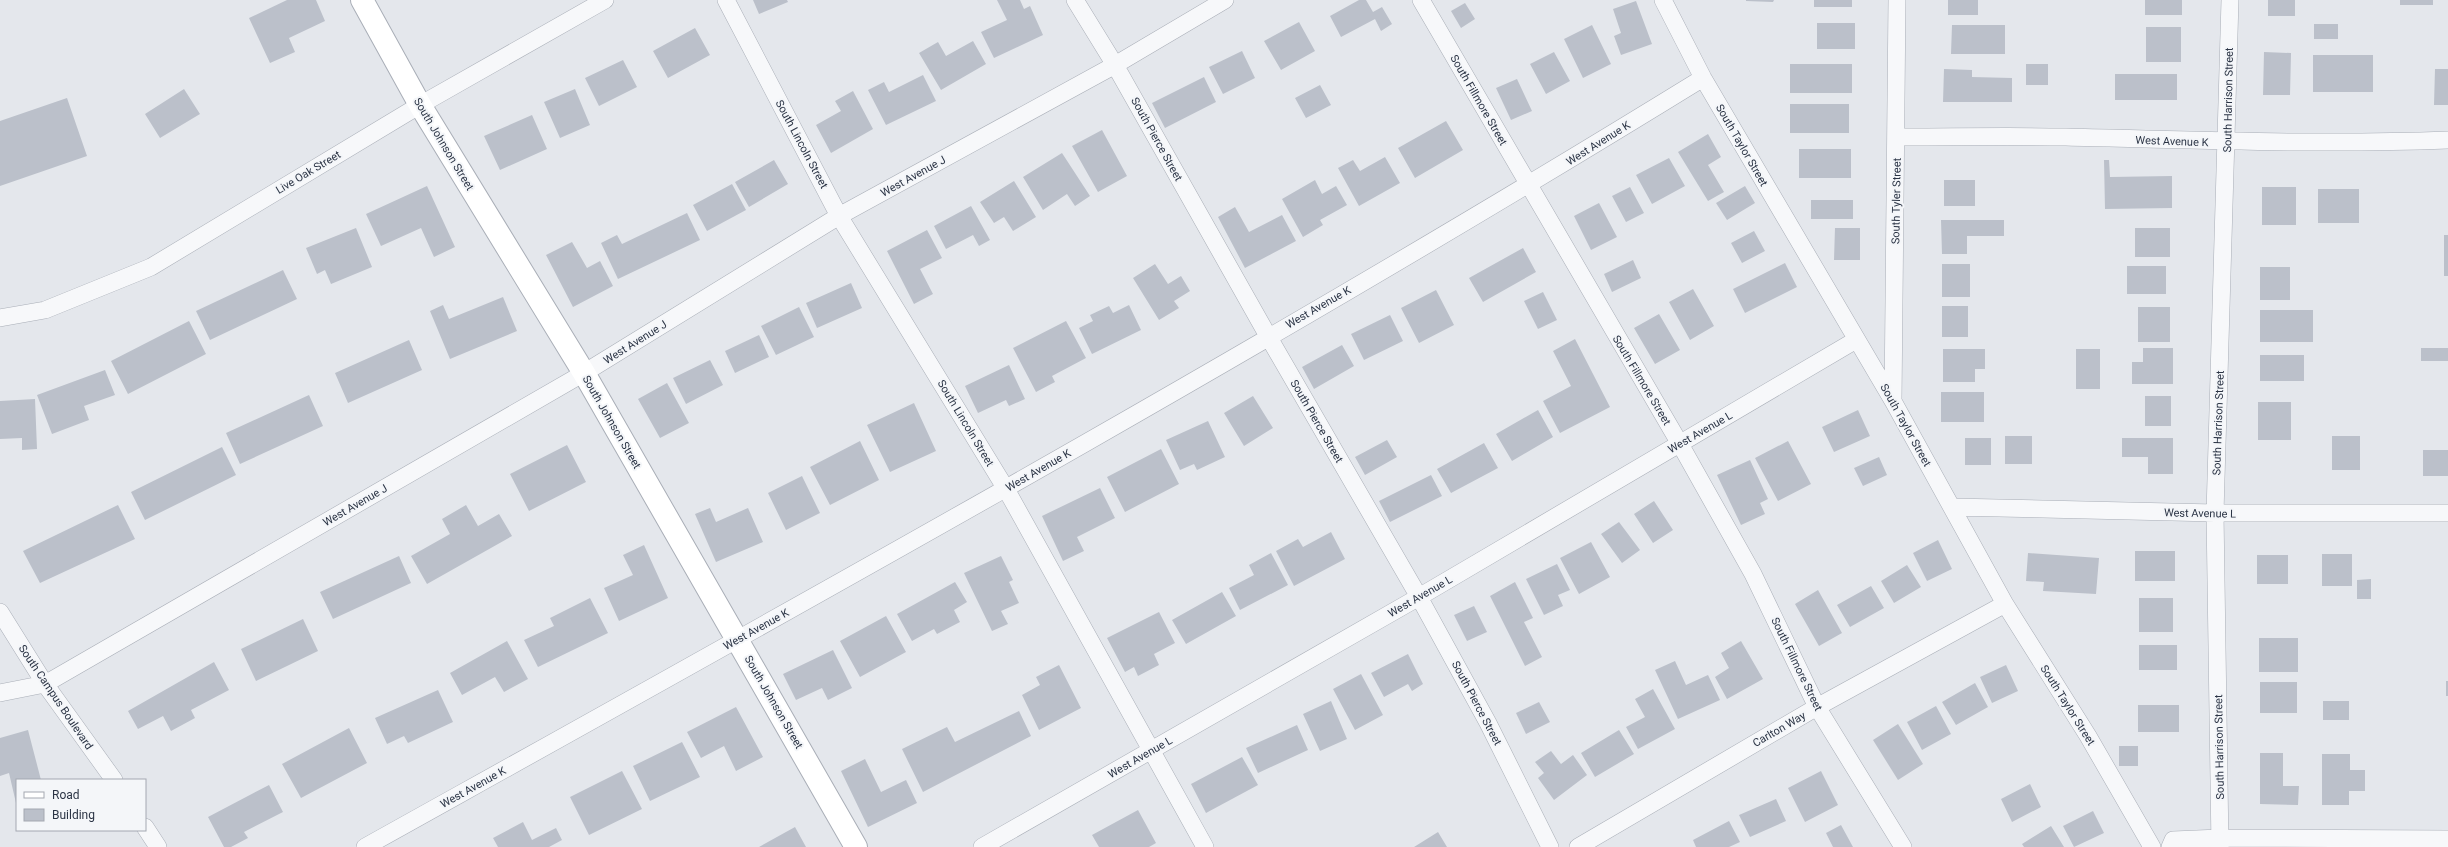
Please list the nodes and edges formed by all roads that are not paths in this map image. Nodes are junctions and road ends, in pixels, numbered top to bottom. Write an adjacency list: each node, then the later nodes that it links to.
1 (362, 0): 12 (street, South Johnson Street)
2 (605, 0): 12 (street, Live Oak Street)
3 (726, 0): 17 (street, South Lincoln Street)
4 (1074, 0): 10 (street, South Pierce Street)
5 (1225, 0): 10 (street, West Avenue J)
6 (1421, 0): 16 (street, South Fillmore Street)
7 (1663, 0): 11 (street, South Taylor Street)
8 (1897, 0): 13 (street, South Tyler Street)
9 (2230, 0): 15 (street, South Harrison Street)
10 (1115, 65): 17 (street, West Avenue J); 19 (street, South Pierce Street)
11 (1703, 78): 16 (street, West Avenue K); 20 (street, South Taylor Street)
12 (420, 105): 18 (street, Live Oak Street); 21 (street, South Johnson Street)
13 (1896, 137): 15 (street, West Avenue K); 22 (street, South Tyler Street)
14 (2448, 140): 15 (street, West Avenue K)
15 (2227, 142): 26 (street, South Harrison Street)
16 (1528, 186): 19 (street, West Avenue K); 23 (street, South Fillmore Street)
17 (839, 216): 21 (street, West Avenue J); 24 (street, South Lincoln Street)
18 (0, 318)
19 (1268, 336): 24 (street, West Avenue K); 28 (street, South Pierce Street)
20 (1856, 340): 22 (street, South Taylor Street); 23 (street, West Avenue L)
21 (584, 374): 31 (street, South Johnson Street); 32 (street, West Avenue J)
22 (1893, 402): 25 (street, South Taylor Street)
23 (1680, 444): 28 (street, West Avenue L); 34 (street, South Fillmore Street)
24 (1006, 489): 31 (street, West Avenue K); 35 (street, South Lincoln Street)
25 (1952, 508): 26 (street, West Avenue L); 29 (street, South Taylor Street)
26 (2215, 513): 27 (street, West Avenue L); 39 (street, South Harrison Street)
27 (2448, 513)
28 (1419, 597): 35 (street, West Avenue L); 45 (street, South Pierce Street)
29 (2005, 604): 34 (street, Carlton Way); 48 (street, South Taylor Street)
30 (0, 612): 32 (street, South Campus Boulevard)
31 (738, 640): 41 (street, West Avenue K); 42 (street, South Johnson Street)
32 (45, 684): 33 (street, West Avenue J); 36 (street, South Campus Boulevard)
33 (0, 693)
34 (1817, 707): 46 (street, Carlton Way); 47 (street, South Fillmore Street)
35 (1150, 751): 43 (street, West Avenue L); 44 (street, South Lincoln Street)
36 (113, 779)
37 (146, 829): 40 (street)
38 (2448, 839): 39 (street)
39 (2220, 843): 49 (street)
40 (156, 846)
41 (365, 847)
42 (856, 847)
43 (982, 847)
44 (1205, 847)
45 (1550, 847)
46 (1578, 847)
47 (1903, 847)
48 (2152, 847)
49 (2170, 847)

